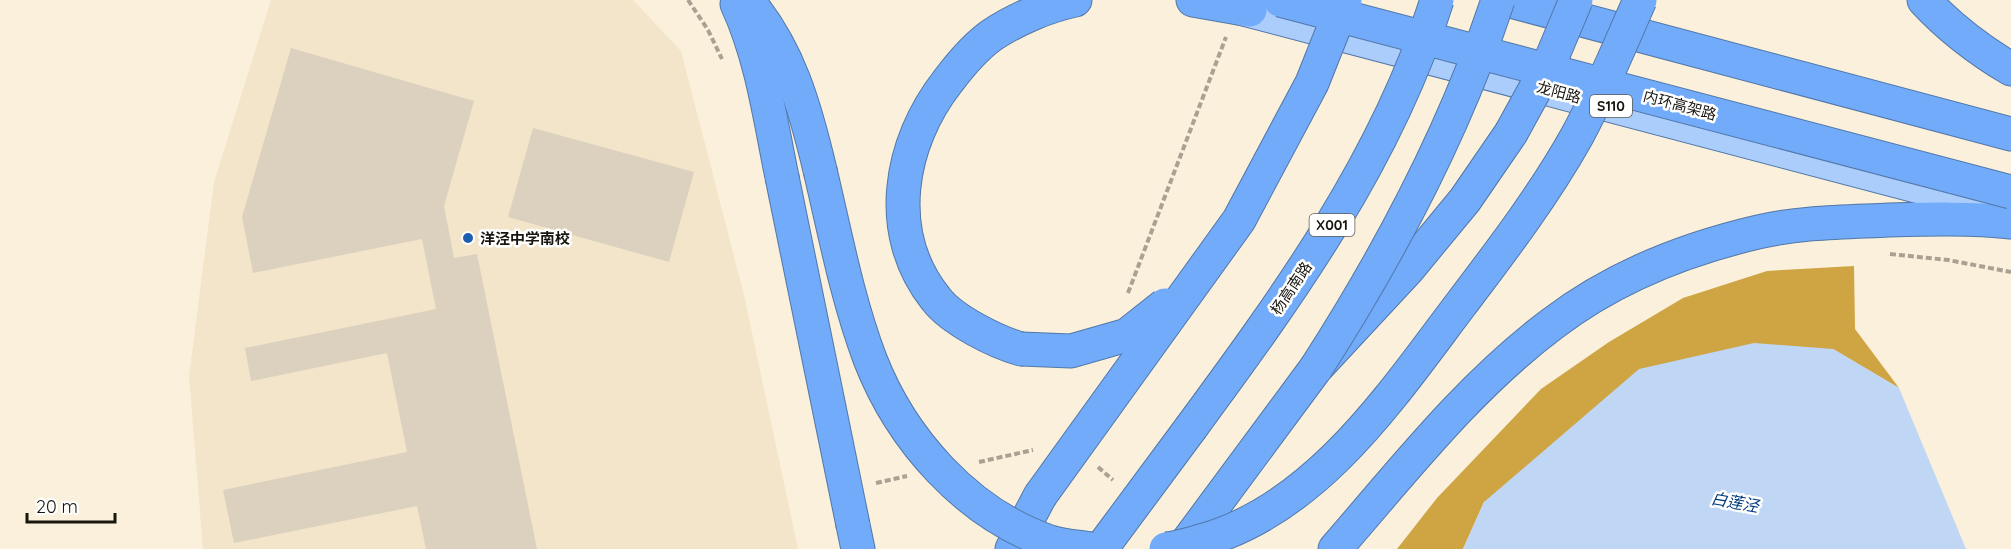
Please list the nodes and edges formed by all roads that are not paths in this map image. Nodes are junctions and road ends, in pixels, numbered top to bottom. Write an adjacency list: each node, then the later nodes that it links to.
1 (735, 0): 23 (highway, bridge)
2 (747, 0): 25 (highway, bridge)
3 (1076, 0): 20 (highway, bridge)
4 (1193, 0): 14 (highway, 内环高架路)
5 (1210, 0): 14 (main road, 龙阳路 / S110)
6 (1345, 0): 20 (highway, bridge)
7 (1437, 0): 26 (highway, 杨高南路 / X001, bridge)
8 (1498, 0): 22 (highway, bridge)
9 (1507, 0): 17 (highway, bridge)
10 (1553, 0): 16 (main road)
11 (1576, 0): 22 (highway, bridge)
12 (1640, 0): 27 (highway, bridge)
13 (1924, 0): 15 (highway)
14 (1253, 13): 18 (highway, 内环高架路, bridge); 19 (main road, 龙阳路 / S110)
15 (2011, 69)
16 (2011, 120)
17 (2011, 134)
18 (2011, 192)
19 (2011, 211)
20 (1239, 220): 24 (highway, bridge)
21 (2011, 222): 29 (highway)
22 (1316, 368): 28 (highway)
23 (856, 537)
24 (1012, 549)
25 (1090, 549)
26 (1101, 549)
27 (1166, 549)
28 (1182, 549)
29 (1335, 549)

